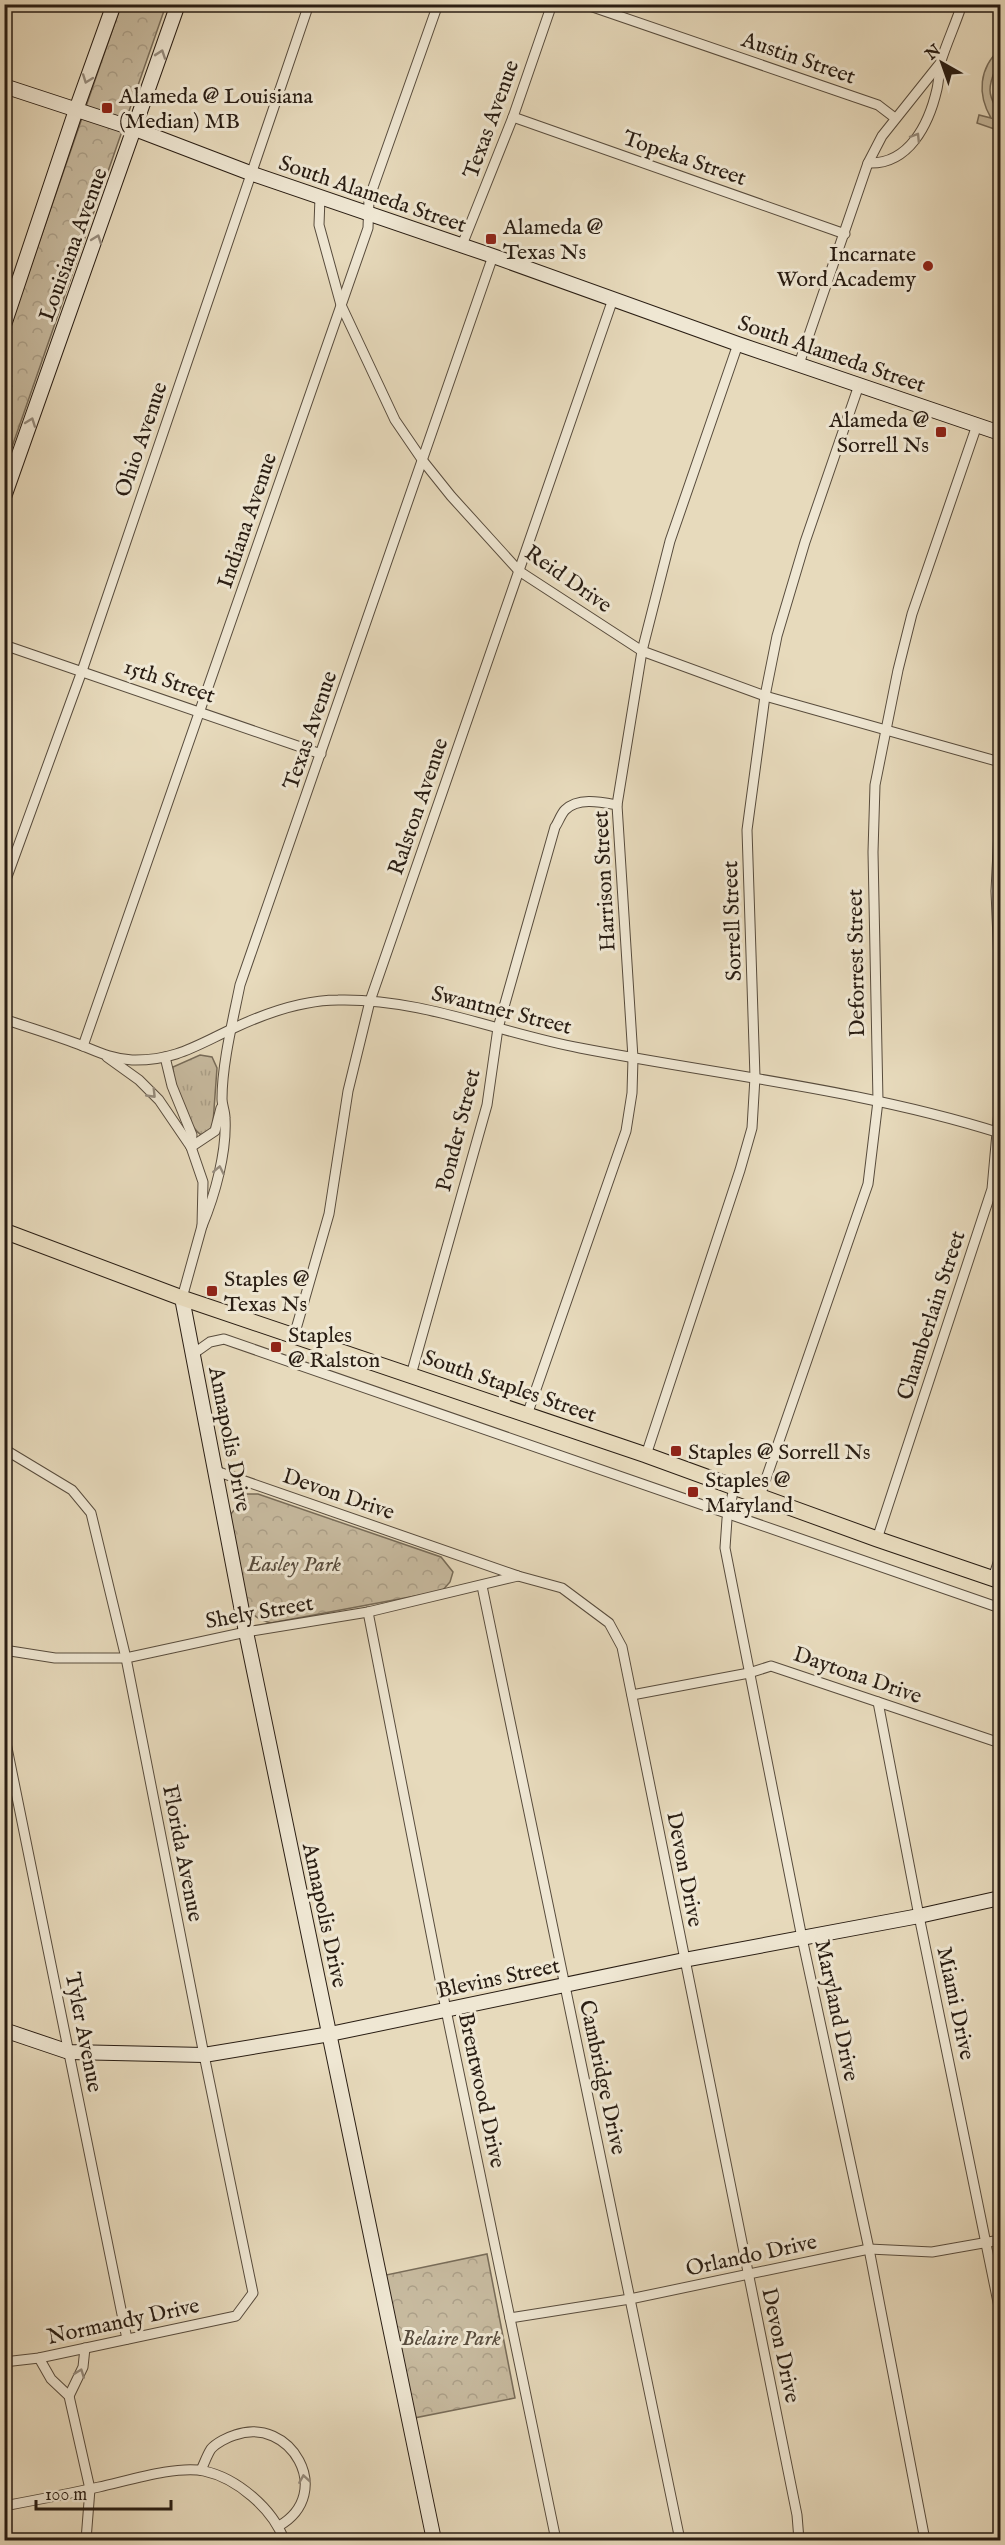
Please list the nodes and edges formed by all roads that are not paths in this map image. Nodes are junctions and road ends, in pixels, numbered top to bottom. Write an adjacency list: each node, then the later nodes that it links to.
1 (114, 4): 12 (street, Louisiana Avenue, one-way to 12)
2 (178, 4): 15 (street, Louisiana Avenue, one-way to 2)
3 (309, 4): 17 (street, Ohio Avenue)
4 (438, 4): 19 (street, Indiana Avenue)
5 (552, 4): 13 (street, Texas Avenue)
6 (584, 4): 14 (street, Austin Street)
7 (962, 4): 10 (street)
8 (991, 4): 9 (street)
9 (1000, 8)
10 (941, 63): 14 (street); 16 (street, one-way to 10)
11 (4, 86): 12 (street, South Alameda Street)
12 (76, 110): 15 (street, South Alameda Street); 25 (street, Louisiana Avenue)
13 (513, 117): 20 (street, Topeka Street); 21 (street, Texas Avenue)
14 (895, 118): 16 (street)
15 (135, 129): 17 (street, South Alameda Street); 32 (street, Louisiana Avenue, one-way to 15)
16 (868, 163): 20 (street)
17 (250, 173): 18 (street, South Alameda Street); 36 (street, Ohio Avenue)
18 (320, 197): 19 (street, South Alameda Street); 24 (street, Reid Drive)
19 (369, 214): 21 (street, South Alameda Street); 24 (street, Indiana Avenue)
20 (845, 234): 27 (street)
21 (462, 245): 22 (street, South Alameda Street)
22 (494, 256): 23 (street, South Alameda Street); 31 (street, Texas Avenue)
23 (613, 299): 26 (street, South Alameda Street); 33 (street, Ralston Avenue)
24 (341, 305): 31 (street, Reid Drive); 38 (street, Indiana Avenue)
25 (4, 325)
26 (738, 344): 27 (street, South Alameda Street); 35 (street, Harrison Street)
27 (799, 364): 28 (street, South Alameda Street)
28 (859, 385): 29 (street, South Alameda Street); 37 (street, Sorrell Street)
29 (977, 425): 30 (street, South Alameda Street); 39 (street, Deforrest Street)
30 (1000, 433)
31 (423, 461): 33 (street, Reid Drive); 40 (street, Texas Avenue)
32 (4, 497)
33 (519, 571): 35 (street, Reid Drive); 46 (street, Ralston Avenue)
34 (4, 645): 36 (street, 15th Street)
35 (642, 651): 37 (street, Reid Drive); 42 (street, Harrison Street)
36 (82, 670): 38 (street, 15th Street); 44 (street, Ohio Avenue)
37 (765, 696): 39 (street, Reid Drive); 54 (street, Sorrell Street)
38 (200, 711): 40 (street, 15th Street); 50 (street, Indiana Avenue)
39 (885, 732): 41 (street, Reid Drive); 57 (street, Deforrest Street)
40 (321, 754): 48 (street, Texas Avenue)
41 (1000, 762)
42 (617, 805): 49 (street, Ponder Street); 53 (street, Harrison Street)
43 (1000, 811): 45 (street)
44 (4, 885)
45 (1000, 987)
46 (370, 1001): 48 (street, Swantner Street); 49 (street, Swantner Street); 63 (street, Ralston Avenue)
47 (4, 1019): 50 (street, Swantner Street)
48 (231, 1029): 52 (street, Swantner Street); 56 (street, Texas Avenue)
49 (498, 1029): 53 (street, Swantner Street); 65 (street, Ponder Street)
50 (83, 1046): 51 (street, Swantner Street)
51 (107, 1057): 52 (street, Swantner Street); 59 (street, Texas Avenue, one-way to 59)
52 (165, 1057): 59 (street, Texas Avenue)
53 (633, 1058): 54 (street, Swantner Street); 66 (street, Harrison Street)
54 (755, 1077): 57 (street, Swantner Street); 68 (street, Sorrell Street)
55 (1000, 1099): 58 (street, Chamberlain Street)
56 (222, 1100): 59 (street); 60 (street, Texas Avenue, one-way to 56)
57 (878, 1101): 58 (street, Swantner Street); 71 (street, Deforrest Street)
58 (999, 1132): 73 (street, Chamberlain Street)
59 (191, 1147): 60 (street, Texas Avenue)
60 (202, 1226): 62 (street, Texas Avenue)
61 (4, 1231): 62 (main road, South Staples Street)
62 (182, 1298): 63 (main road, South Staples Street); 64 (street, Annapolis Drive)
63 (294, 1336): 65 (main road, South Staples Street)
64 (193, 1354): 69 (street, Annapolis Drive); 72 (street)
65 (411, 1375): 66 (main road, South Staples Street)
66 (527, 1415): 68 (main road, South Staples Street)
67 (4, 1449): 82 (street, Florida Avenue)
68 (646, 1455): 70 (main road, South Staples Street)
69 (216, 1471): 75 (street, Devon Drive); 80 (street, Annapolis Drive)
70 (734, 1488): 71 (main road, South Staples Street); 72 (street, Maryland Drive)
71 (760, 1496): 73 (main road, South Staples Street)
72 (728, 1514): 78 (street); 83 (street, Maryland Drive)
73 (877, 1539): 76 (main road, South Staples Street)
74 (1000, 1557): 76 (street)
75 (518, 1576): 77 (street, Shely Street); 84 (street, Devon Drive)
76 (997, 1580)
77 (482, 1586): 79 (street, Shely Street); 92 (street, Cambridge Drive)
78 (1000, 1608)
79 (368, 1612): 80 (street, Shely Street); 93 (street, Brentwood Drive)
80 (246, 1632): 82 (street, Shely Street); 95 (street, Annapolis Drive)
81 (4, 1650): 82 (street, Shely Street)
82 (126, 1658): 97 (street, Florida Avenue)
83 (749, 1673): 84 (street, Daytona Drive); 85 (street, Daytona Drive); 90 (street, Maryland Drive)
84 (632, 1695): 91 (street, Devon Drive)
85 (878, 1702): 87 (street, Daytona Drive); 89 (street, Miami Drive)
86 (4, 1733): 96 (street, Tyler Avenue)
87 (1000, 1743)
88 (1000, 1898): 89 (street, Blevins Street)
89 (919, 1916): 90 (street, Blevins Street); 99 (street, Miami Drive)
90 (802, 1938): 91 (street, Blevins Street); 100 (street, Maryland Drive)
91 (684, 1960): 92 (street, Blevins Street); 101 (street, Devon Drive)
92 (565, 1984): 93 (street, Blevins Street); 102 (street, Cambridge Drive)
93 (446, 2010): 95 (street, Blevins Street); 105 (street, Brentwood Drive)
94 (4, 2030): 96 (street, Blevins Street)
95 (330, 2034): 97 (street, Blevins Street); 117 (street, Annapolis Drive)
96 (69, 2052): 97 (street, Blevins Street); 106 (street, Tyler Avenue)
97 (204, 2055): 103 (street, Florida Avenue)
98 (1000, 2240): 99 (street, Orlando Drive)
99 (986, 2243): 100 (street, Orlando Drive); 104 (street, Miami Drive)
100 (869, 2250): 101 (street, Orlando Drive); 121 (street, Maryland Drive)
101 (748, 2275): 102 (street, Orlando Drive); 120 (street, Devon Drive)
102 (630, 2300): 105 (street, Orlando Drive); 119 (street, Cambridge Drive)
103 (245, 2307): 106 (street, Normandy Drive)
104 (1000, 2312)
105 (510, 2318): 118 (street, Brentwood Drive)
106 (127, 2339): 107 (street, Normandy Drive)
107 (85, 2348): 108 (street, Normandy Drive); 110 (street, one-way to 107)
108 (39, 2358): 109 (street, Normandy Drive); 110 (street)
109 (4, 2362)
110 (69, 2396): 112 (street)
111 (201, 2470): 112 (street); 114 (street); 114 (street, one-way to 111)
112 (90, 2489): 113 (street); 115 (street)
113 (4, 2506)
114 (279, 2526): 116 (street)
115 (86, 2541)
116 (284, 2541)
117 (434, 2541)
118 (556, 2541)
119 (680, 2541)
120 (799, 2541)
121 (926, 2541)

